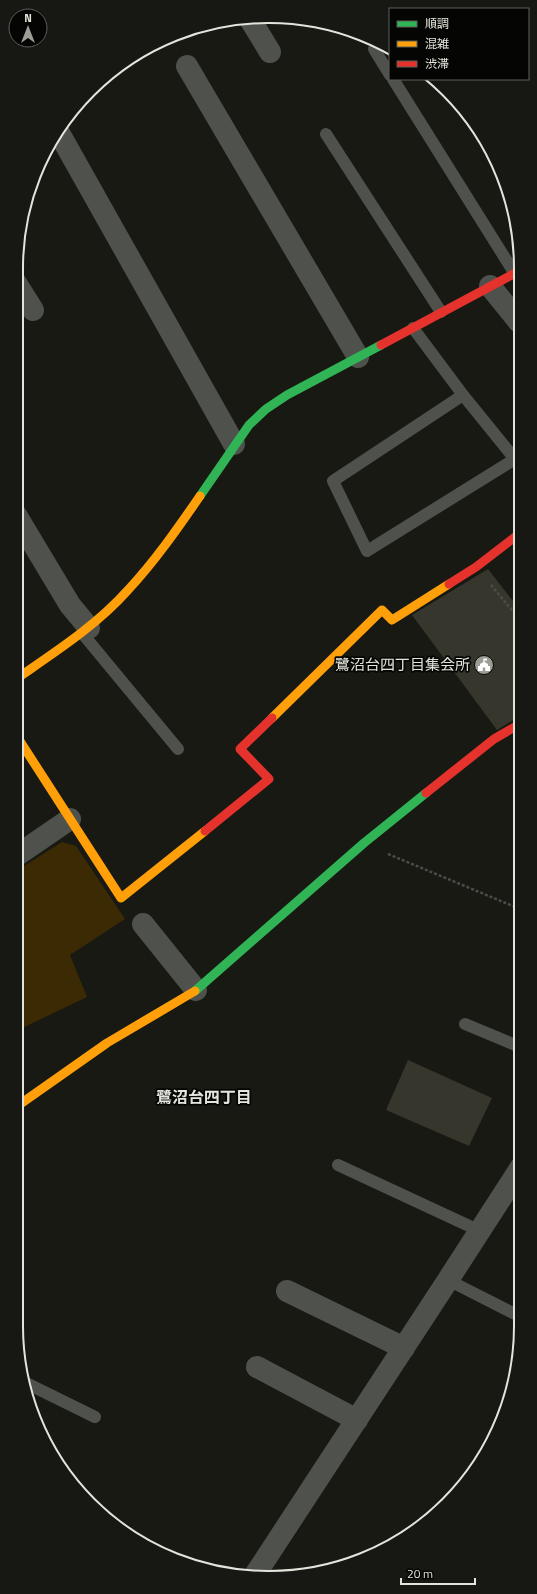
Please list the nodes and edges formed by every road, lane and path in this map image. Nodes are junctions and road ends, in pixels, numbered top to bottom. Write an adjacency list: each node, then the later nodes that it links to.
1 (253, 24): 3 (street)
2 (374, 49): 5 (lane)
3 (270, 52)
4 (187, 66): 17 (street)
5 (389, 73)
6 (393, 80): 9 (lane)
7 (326, 134): 14 (lane)
8 (61, 137): 19 (street)
9 (514, 267)
10 (514, 274): 11 (street)
11 (490, 286): 14 (street); 15 (street)
12 (23, 294): 13 (street)
13 (33, 310)
14 (441, 312): 16 (street)
15 (514, 316)
16 (413, 328): 17 (street); 18 (lane)
17 (358, 357): 19 (street)
18 (464, 395): 20 (lane); 21 (lane)
19 (234, 444): 26 (street)
20 (514, 457)
21 (514, 463)
22 (23, 527): 26 (street)
23 (514, 538): 24 (street)
24 (476, 567): 25 (path); 31 (street)
25 (514, 613)
26 (85, 631): 27 (street); 30 (lane)
27 (23, 674)
28 (514, 727): 32 (street)
29 (23, 746): 31 (street)
30 (178, 749)
31 (70, 819): 33 (street)
32 (364, 843): 34 (path); 36 (street)
33 (23, 851)
34 (514, 906)
35 (143, 924): 36 (street)
36 (196, 990): 39 (street)
37 (466, 1024): 38 (lane)
38 (514, 1044)
39 (23, 1102)
40 (338, 1165): 42 (lane)
41 (514, 1178): 42 (street)
42 (480, 1231): 43 (street)
43 (448, 1280): 45 (lane); 46 (street)
44 (287, 1291): 46 (street)
45 (514, 1313)
46 (404, 1348): 50 (street)
47 (257, 1367): 50 (street)
48 (30, 1385): 49 (lane)
49 (95, 1417)
50 (356, 1420): 51 (street)
51 (258, 1570)

